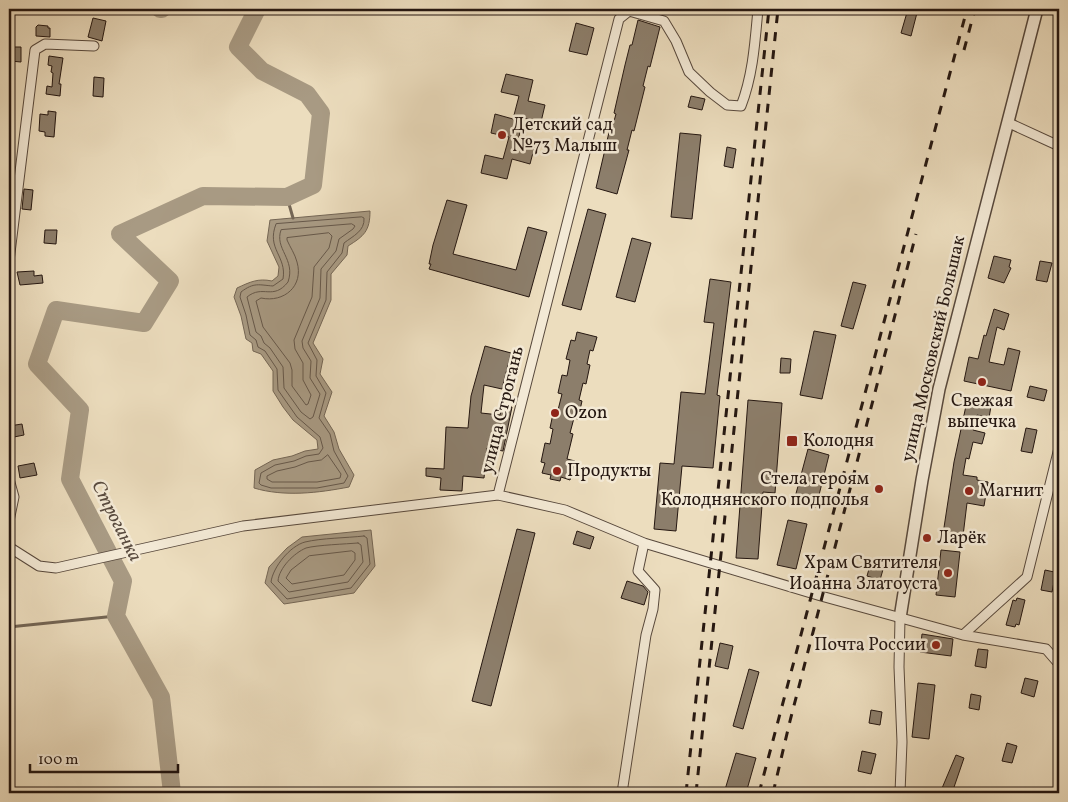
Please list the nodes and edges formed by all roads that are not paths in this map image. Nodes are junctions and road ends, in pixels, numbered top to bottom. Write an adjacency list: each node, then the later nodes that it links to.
1 (758, 9): 10 (street, улица Строгань)
2 (1037, 9): 4 (street, улица Московский Большак)
3 (94, 46): 6 (street)
4 (1009, 123): 5 (street); 14 (street, улица Московский Большак)
5 (1059, 146)
6 (13, 180): 7 (street)
7 (9, 261)
8 (1059, 448): 15 (street)
9 (9, 479): 11 (street)
10 (498, 495): 12 (street, улица Строгань); 13 (street)
11 (9, 521)
12 (644, 543): 14 (street, улица Строгань); 17 (street)
13 (9, 547)
14 (900, 618): 15 (street, улица Строгань); 18 (street, улица Московский Большак)
15 (963, 635): 16 (street, улица Строгань)
16 (1059, 664)
17 (622, 793)
18 (900, 793)

